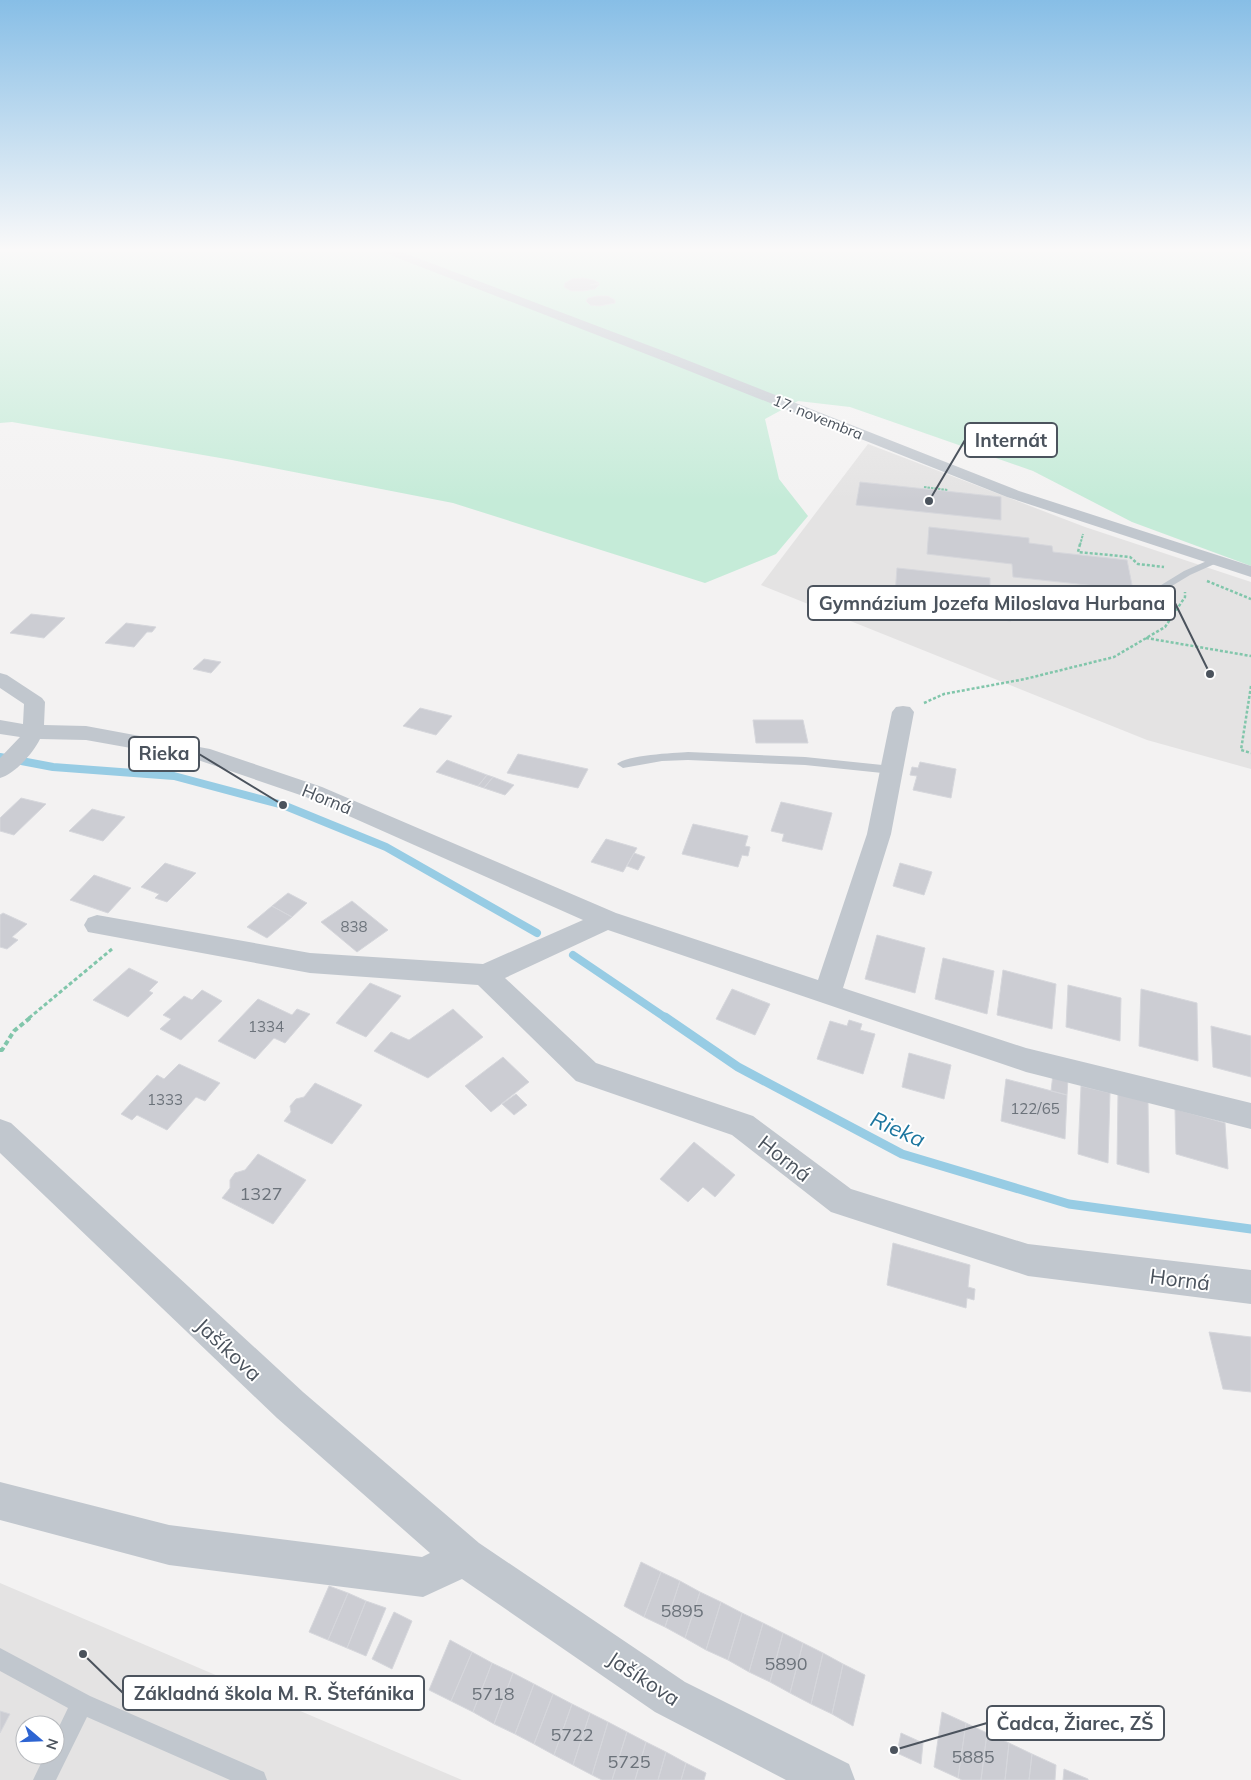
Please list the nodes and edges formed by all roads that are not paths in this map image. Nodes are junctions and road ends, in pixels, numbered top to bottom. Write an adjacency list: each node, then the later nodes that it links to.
1 (606, 334): 2 (street, 17. novembra)
2 (1216, 560): 3 (street, 17. novembra); 4 (lane)
3 (1251, 572)
4 (1034, 607)
5 (0, 679): 8 (street)
6 (903, 712): 11 (street)
7 (0, 727): 8 (street, Horná)
8 (30, 737): 10 (street); 12 (street, Horná)
9 (623, 764): 11 (lane)
10 (0, 770)
11 (892, 770): 15 (street)
12 (607, 920): 14 (street); 15 (street, Horná)
13 (97, 925): 14 (street)
14 (485, 975): 18 (street, Horná)
15 (827, 996): 16 (street, Horná)
16 (1251, 1116)
17 (0, 1133): 20 (street, Jašíkova)
18 (1251, 1287)
19 (0, 1501): 20 (street)
20 (464, 1557): 25 (street, Jašíkova)
21 (0, 1659): 22 (lane)
22 (82, 1704): 23 (lane); 24 (lane)
23 (44, 1780)
24 (256, 1780)
25 (834, 1780)

